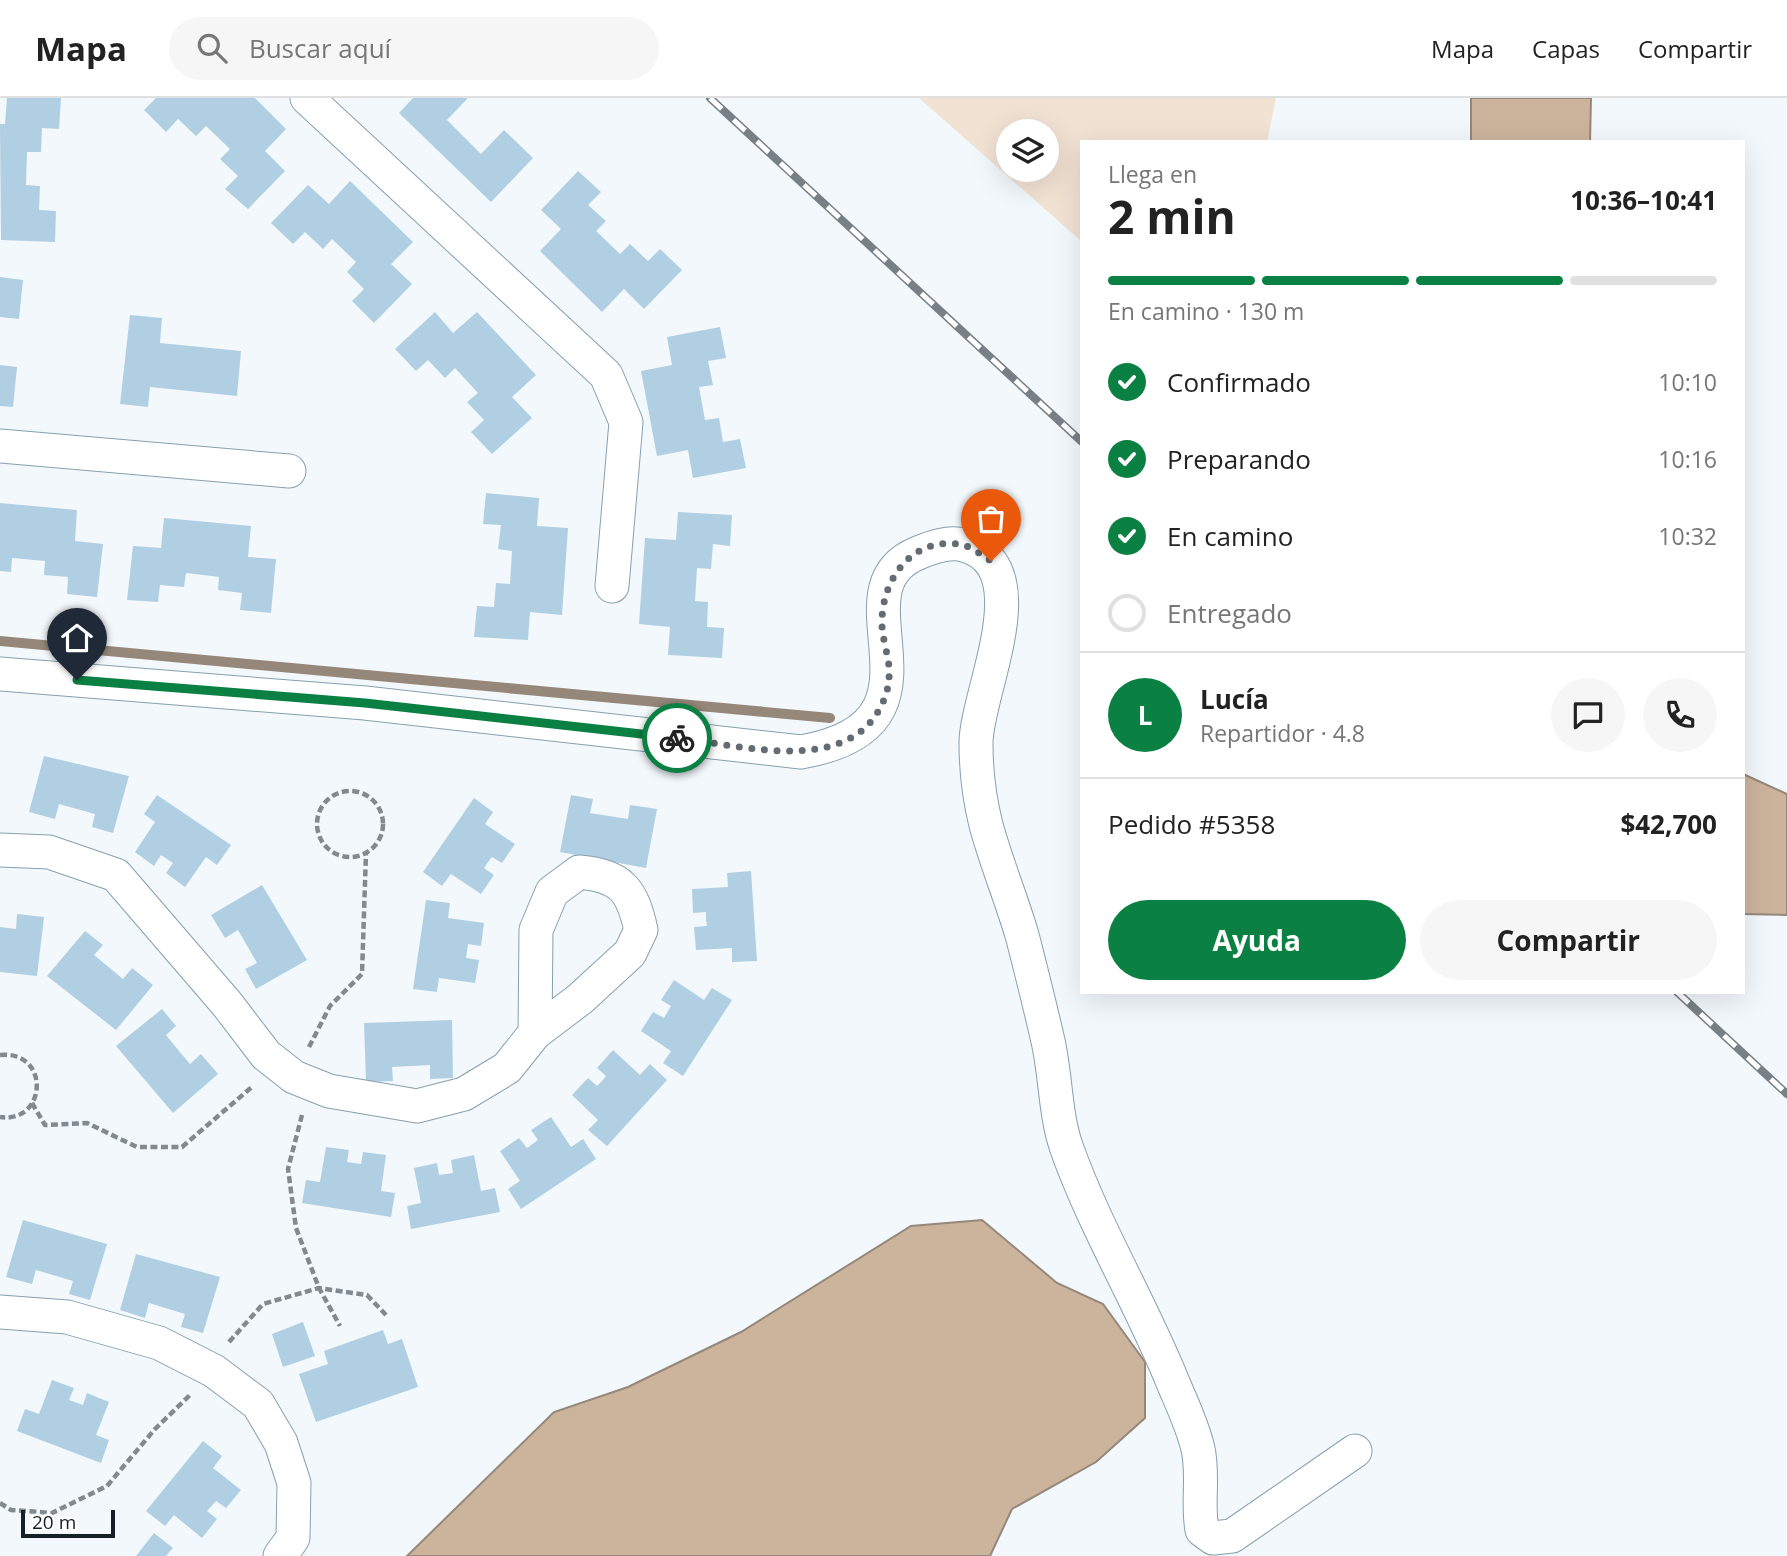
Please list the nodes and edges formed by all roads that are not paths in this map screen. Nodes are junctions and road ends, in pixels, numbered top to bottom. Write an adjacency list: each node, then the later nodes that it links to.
1 (307, 98): 4 (lane)
2 (0, 446): 3 (lane)
3 (289, 471)
4 (612, 586)
5 (0, 674): 9 (lane)
6 (0, 850): 7 (lane)
7 (535, 1033): 7 (lane)
8 (0, 1312): 10 (lane)
9 (1355, 1451)
10 (280, 1556)

